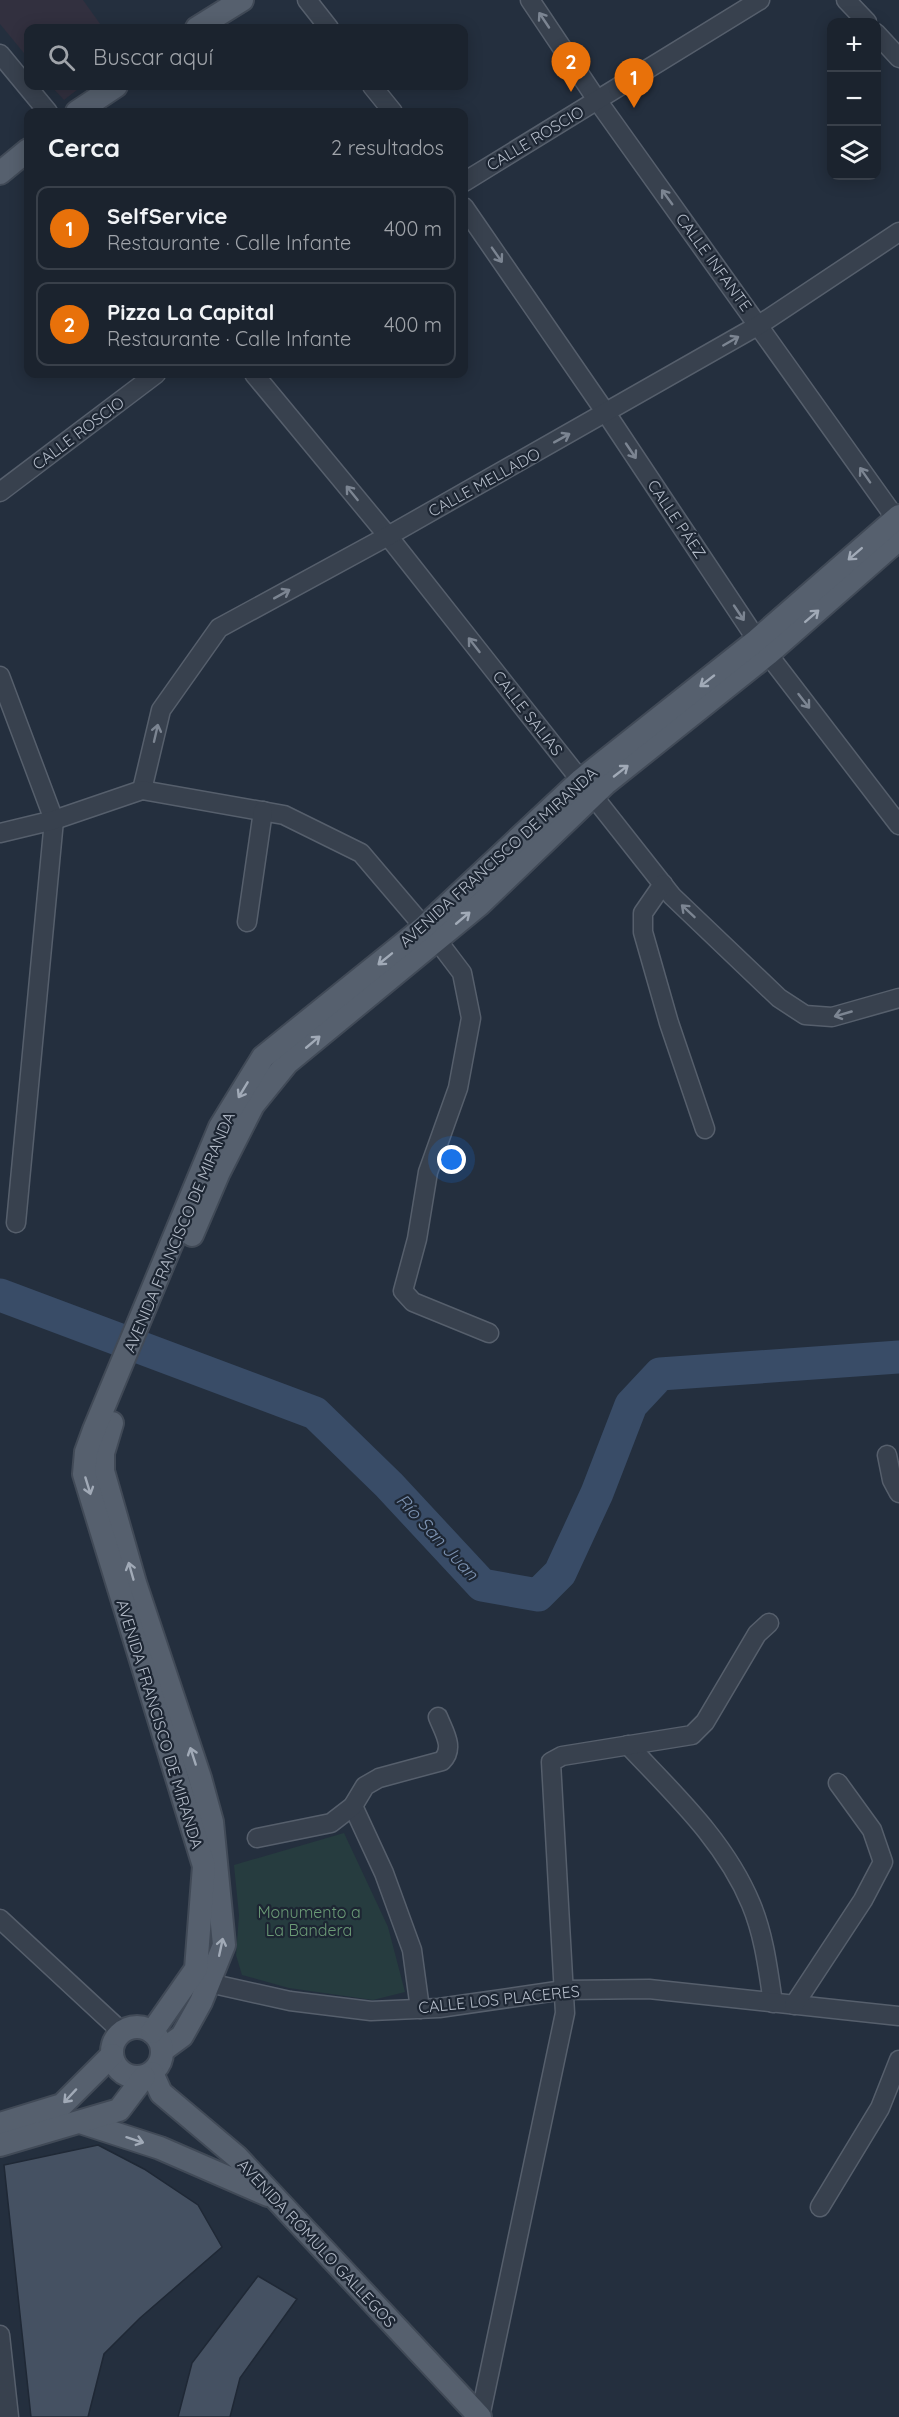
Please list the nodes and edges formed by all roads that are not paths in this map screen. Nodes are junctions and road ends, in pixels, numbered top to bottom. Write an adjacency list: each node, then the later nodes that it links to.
1 (242, 0): 7 (main road)
2 (307, 0): 8 (street)
3 (530, 0): 16 (street, CALLE INFANTE, one-way to 3)
4 (760, 0): 16 (street, CALLE ROSCIO)
5 (846, 0): 6 (street)
6 (863, 18)
7 (203, 24)
8 (326, 24)
9 (881, 38): 11 (street)
10 (0, 54): 12 (street)
11 (899, 58)
12 (24, 83)
13 (30, 90): 17 (street)
14 (110, 90): 18 (main road)
15 (375, 90): 19 (street)
16 (597, 100): 22 (street, CALLE ROSCIO); 25 (street, CALLE INFANTE, one-way to 16)
17 (45, 108)
18 (83, 108)
19 (390, 108)
20 (24, 153): 21 (main road)
21 (0, 173)
22 (468, 180)
23 (468, 213): 28 (street, CALLE PÁEZ, one-way to 28)
24 (899, 232): 25 (street, CALLE MELLADO)
25 (759, 325): 28 (street, CALLE MELLADO, one-way to 25); 30 (street, CALLE INFANTE, one-way to 25)
26 (151, 378): 29 (street, CALLE ROSCIO)
27 (257, 378): 31 (street, CALLE SALIAS, one-way to 27)
28 (606, 413): 31 (street, CALLE MELLADO, one-way to 28); 32 (street, CALLE PÁEZ, one-way to 32)
29 (0, 492)
30 (898, 524): 32 (main road, AVENIDA FRANCISCO DE MIRANDA)
31 (388, 536): 34 (street, CALLE SALIAS, one-way to 31); 35 (street, CALLE MELLADO, one-way to 31)
32 (763, 647): 34 (main road, AVENIDA FRANCISCO DE MIRANDA); 38 (street, CALLE PÁEZ, one-way to 38)
33 (0, 676): 37 (street)
34 (587, 788): 40 (street, CALLE SALIAS); 42 (main road, AVENIDA FRANCISCO DE MIRANDA)
35 (142, 790): 36 (street); 37 (street)
36 (263, 812): 41 (street); 42 (street)
37 (54, 820): 39 (street); 45 (street)
38 (899, 825)
39 (0, 833)
40 (663, 884): 43 (street, CALLE SALIAS, one-way to 40); 44 (street)
41 (247, 922)
42 (431, 934): 46 (street); 47 (main road, AVENIDA FRANCISCO DE MIRANDA)
43 (899, 998)
44 (705, 1129)
45 (16, 1223)
46 (489, 1333)
47 (101, 1430): 57 (main road, AVENIDA FRANCISCO DE MIRANDA, one-way to 47); 64 (main road, AVENIDA FRANCISCO DE MIRANDA, one-way to 64)
48 (887, 1455): 49 (street)
49 (899, 1493)
50 (769, 1623): 52 (street)
51 (438, 1717): 54 (street)
52 (628, 1745): 58 (street); 59 (street)
53 (838, 1783): 60 (street)
54 (353, 1806): 55 (street); 61 (street)
55 (257, 1839)
56 (0, 1919): 63 (street)
57 (209, 1983): 61 (street, CALLE LOS PLACERES); 64 (main road, AVENIDA FRANCISCO DE MIRANDA)
58 (564, 1990): 59 (street, CALLE LOS PLACERES); 61 (street, CALLE LOS PLACERES); 75 (street)
59 (773, 2003): 60 (street, CALLE LOS PLACERES)
60 (794, 2005): 62 (street, CALLE LOS PLACERES)
61 (420, 2009)
62 (899, 2016)
63 (122, 2032): 64 (main road); 65 (main road)
64 (158, 2041): 67 (main road)
65 (112, 2055): 67 (main road); 69 (main road, one-way to 69)
66 (899, 2060): 72 (street)
67 (148, 2075): 68 (main road); 71 (main road, AVENIDA RÓMULO GALLEGOS)
68 (80, 2122): 70 (main road); 71 (main road, one-way to 71)
69 (0, 2124)
70 (0, 2145)
71 (277, 2198): 75 (main road, AVENIDA RÓMULO GALLEGOS)
72 (820, 2207)
73 (0, 2335): 74 (street)
74 (9, 2417)
75 (480, 2417)

